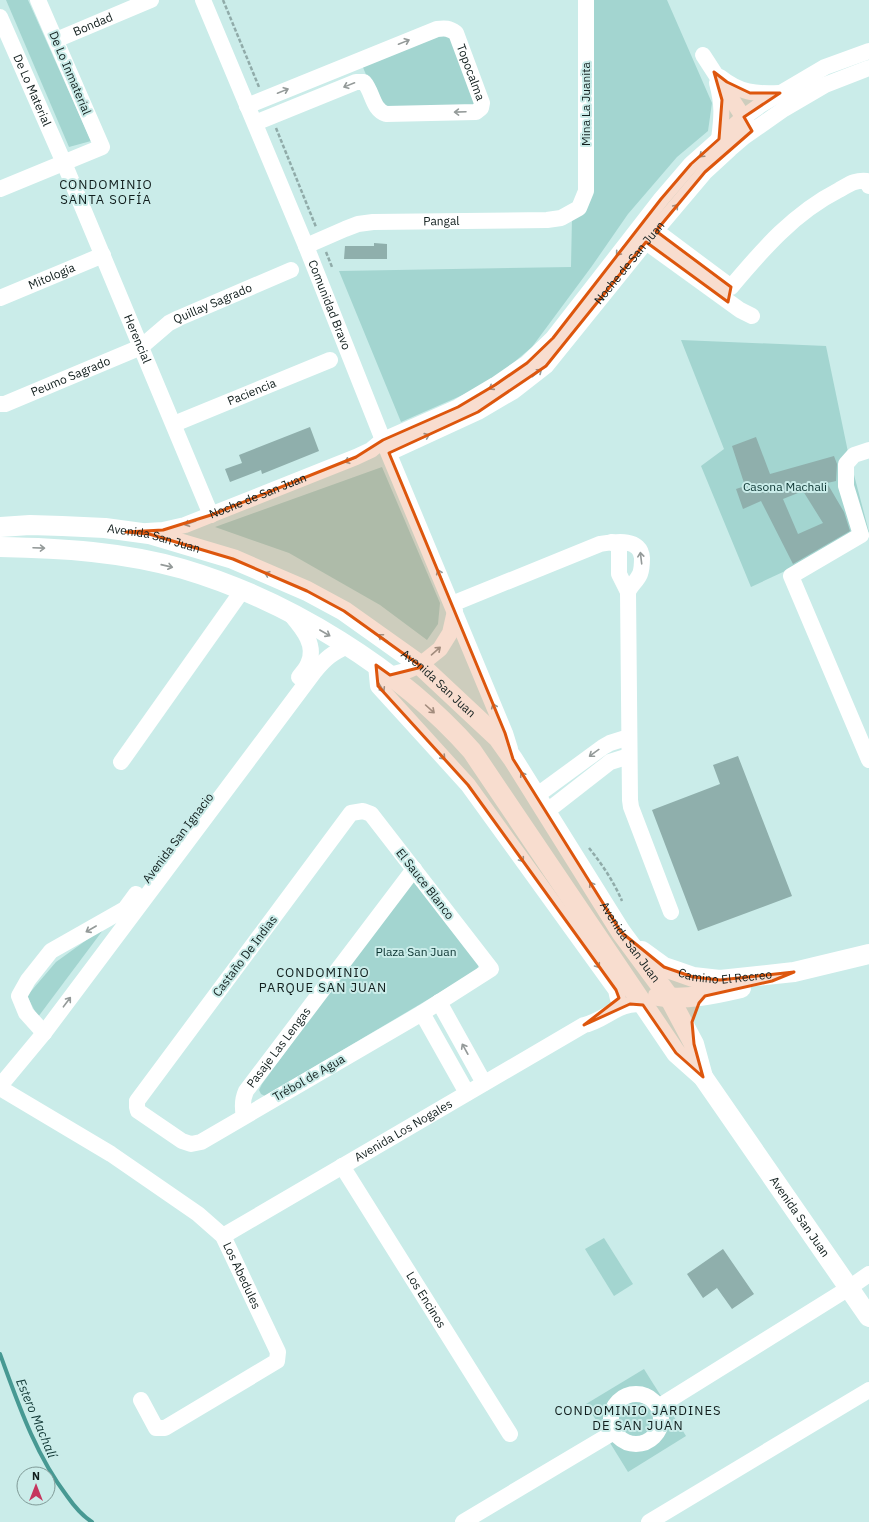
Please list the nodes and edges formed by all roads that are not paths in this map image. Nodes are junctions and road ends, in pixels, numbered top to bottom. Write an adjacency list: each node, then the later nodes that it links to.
1 (38, 0): 6 (street, De Lo Inmaterial)
2 (151, 0): 6 (street, Bondad)
3 (204, 0): 12 (street, Comunidad Bravo)
4 (586, 0): 20 (street, Mina La Juanita)
5 (0, 17): 17 (street, De Lo Material)
6 (56, 40): 17 (street, De Lo Inmaterial)
7 (869, 51): 11 (street)
8 (703, 55): 10 (street)
9 (869, 68): 15 (street, Noche de San Juan)
10 (714, 72): 11 (street); 13 (street); 16 (street)
11 (780, 93): 13 (street)
12 (247, 106): 14 (street, Comunidad Bravo); 14 (street, Topocalma, one-way to 14)
13 (744, 118): 15 (street); 16 (street)
14 (255, 123): 22 (street, Comunidad Bravo)
15 (752, 131): 21 (street, Noche de San Juan, one-way to 15)
16 (719, 139): 32 (street, one-way to 32)
17 (64, 163): 19 (street); 23 (street, Herencial)
18 (869, 186): 25 (street)
19 (0, 189)
20 (579, 208): 22 (street, Pangal)
21 (651, 236): 25 (street); 32 (street, Noche de San Juan, one-way to 21)
22 (306, 246): 32 (street, Comunidad Bravo)
23 (103, 255): 26 (street, Mitología); 28 (street, Herencial)
24 (291, 270): 28 (street, Quillay Sagrado)
25 (730, 294): 27 (street)
26 (0, 298)
27 (752, 316)
28 (141, 347): 30 (street, Peumo Sagrado); 31 (street, Herencial)
29 (330, 360): 31 (street, Paciencia)
30 (0, 404)
31 (174, 424): 34 (street, Herencial)
32 (386, 446): 34 (street, Noche de San Juan, one-way to 34); 41 (street, Comunidad Bravo, one-way to 32)
33 (869, 450): 49 (street)
34 (211, 515): 36 (street, Noche de San Juan, one-way to 36)
35 (0, 527): 36 (main road, Avenida San Juan)
36 (126, 532): 44 (main road, Avenida San Juan, one-way to 36)
37 (612, 542): 40 (street); 40 (street, one-way to 37); 41 (street)
38 (0, 547): 39 (main road, Avenida San Juan, one-way to 39)
39 (242, 591): 42 (main road, Avenida San Juan); 50 (street)
40 (628, 592): 46 (street)
41 (453, 607): 44 (street, one-way to 41); 48 (street, Comunidad Bravo, one-way to 41)
42 (291, 614): 43 (main road, Avenida San Juan, one-way to 43); 51 (street, Avenida San Ignacio)
43 (348, 646): 45 (main road, Avenida San Juan); 51 (street, Avenida San Ignacio)
44 (420, 664): 45 (street); 48 (main road, Avenida San Juan)
45 (383, 670): 61 (main road, Avenida San Juan, one-way to 61); 64 (street, one-way to 64)
46 (629, 737): 47 (street); 52 (street, one-way to 52)
47 (629, 756): 52 (street); 56 (street)
48 (513, 759): 52 (main road, Avenida San Juan, one-way to 48)
49 (869, 760)
50 (121, 762)
51 (226, 782): 55 (street, Avenida San Ignacio)
52 (541, 804): 57 (main road, Avenida San Juan, one-way to 52)
53 (351, 813): 54 (street, El Sauce Blanco); 75 (street, Castaño De Indias)
54 (414, 869): 59 (street, El Sauce Blanco); 76 (street, Pasaje Las Lengas)
55 (129, 912): 69 (street, Avenida San Ignacio, one-way to 55); 69 (street, Avenida San Ignacio, one-way to 69)
56 (671, 912)
57 (621, 932): 60 (main road, Camino El Recreo); 63 (main road, Avenida San Juan)
58 (869, 954): 60 (main road, Camino El Recreo)
59 (491, 969): 65 (street, Trébol de Agua)
60 (794, 972): 62 (main road, Camino El Recreo)
61 (623, 974): 63 (main road, Camino El Recreo); 64 (street, Avenida Los Nogales); 66 (main road, Avenida San Juan)
62 (705, 996): 63 (main road, Camino El Recreo); 70 (main road)
63 (669, 997): 70 (main road, Avenida San Juan)
64 (618, 999): 68 (street, Avenida Los Nogales)
65 (439, 1002): 67 (street, Trébol de Agua); 72 (street, one-way to 65)
66 (643, 1005): 68 (street, Avenida Los Nogales); 71 (main road, Avenida San Juan)
67 (422, 1012): 74 (street); 76 (street, Trébol de Agua)
68 (584, 1024): 72 (street, Avenida Los Nogales)
69 (44, 1033): 73 (street, Avenida San Ignacio)
70 (694, 1044): 71 (main road, Avenida San Juan)
71 (703, 1077): 81 (main road, Avenida San Juan)
72 (484, 1083): 74 (street, Avenida Los Nogales)
73 (0, 1087): 78 (street, Los Abedules)
74 (467, 1093): 77 (street, Avenida Los Nogales)
75 (139, 1098): 76 (street, Trébol de Agua)
76 (244, 1116)
77 (342, 1166): 78 (street, Avenida Los Nogales); 87 (street, Los Encinos)
78 (223, 1236): 84 (street, Los Abedules)
79 (869, 1264): 81 (street)
80 (869, 1274): 81 (street)
81 (846, 1284): 82 (main road, Avenida San Juan); 85 (street)
82 (869, 1317)
83 (869, 1390): 89 (street)
84 (141, 1400)
85 (658, 1407): 86 (street); 86 (street)
86 (614, 1432): 88 (street)
87 (510, 1434)
88 (463, 1522)
89 (650, 1522)

